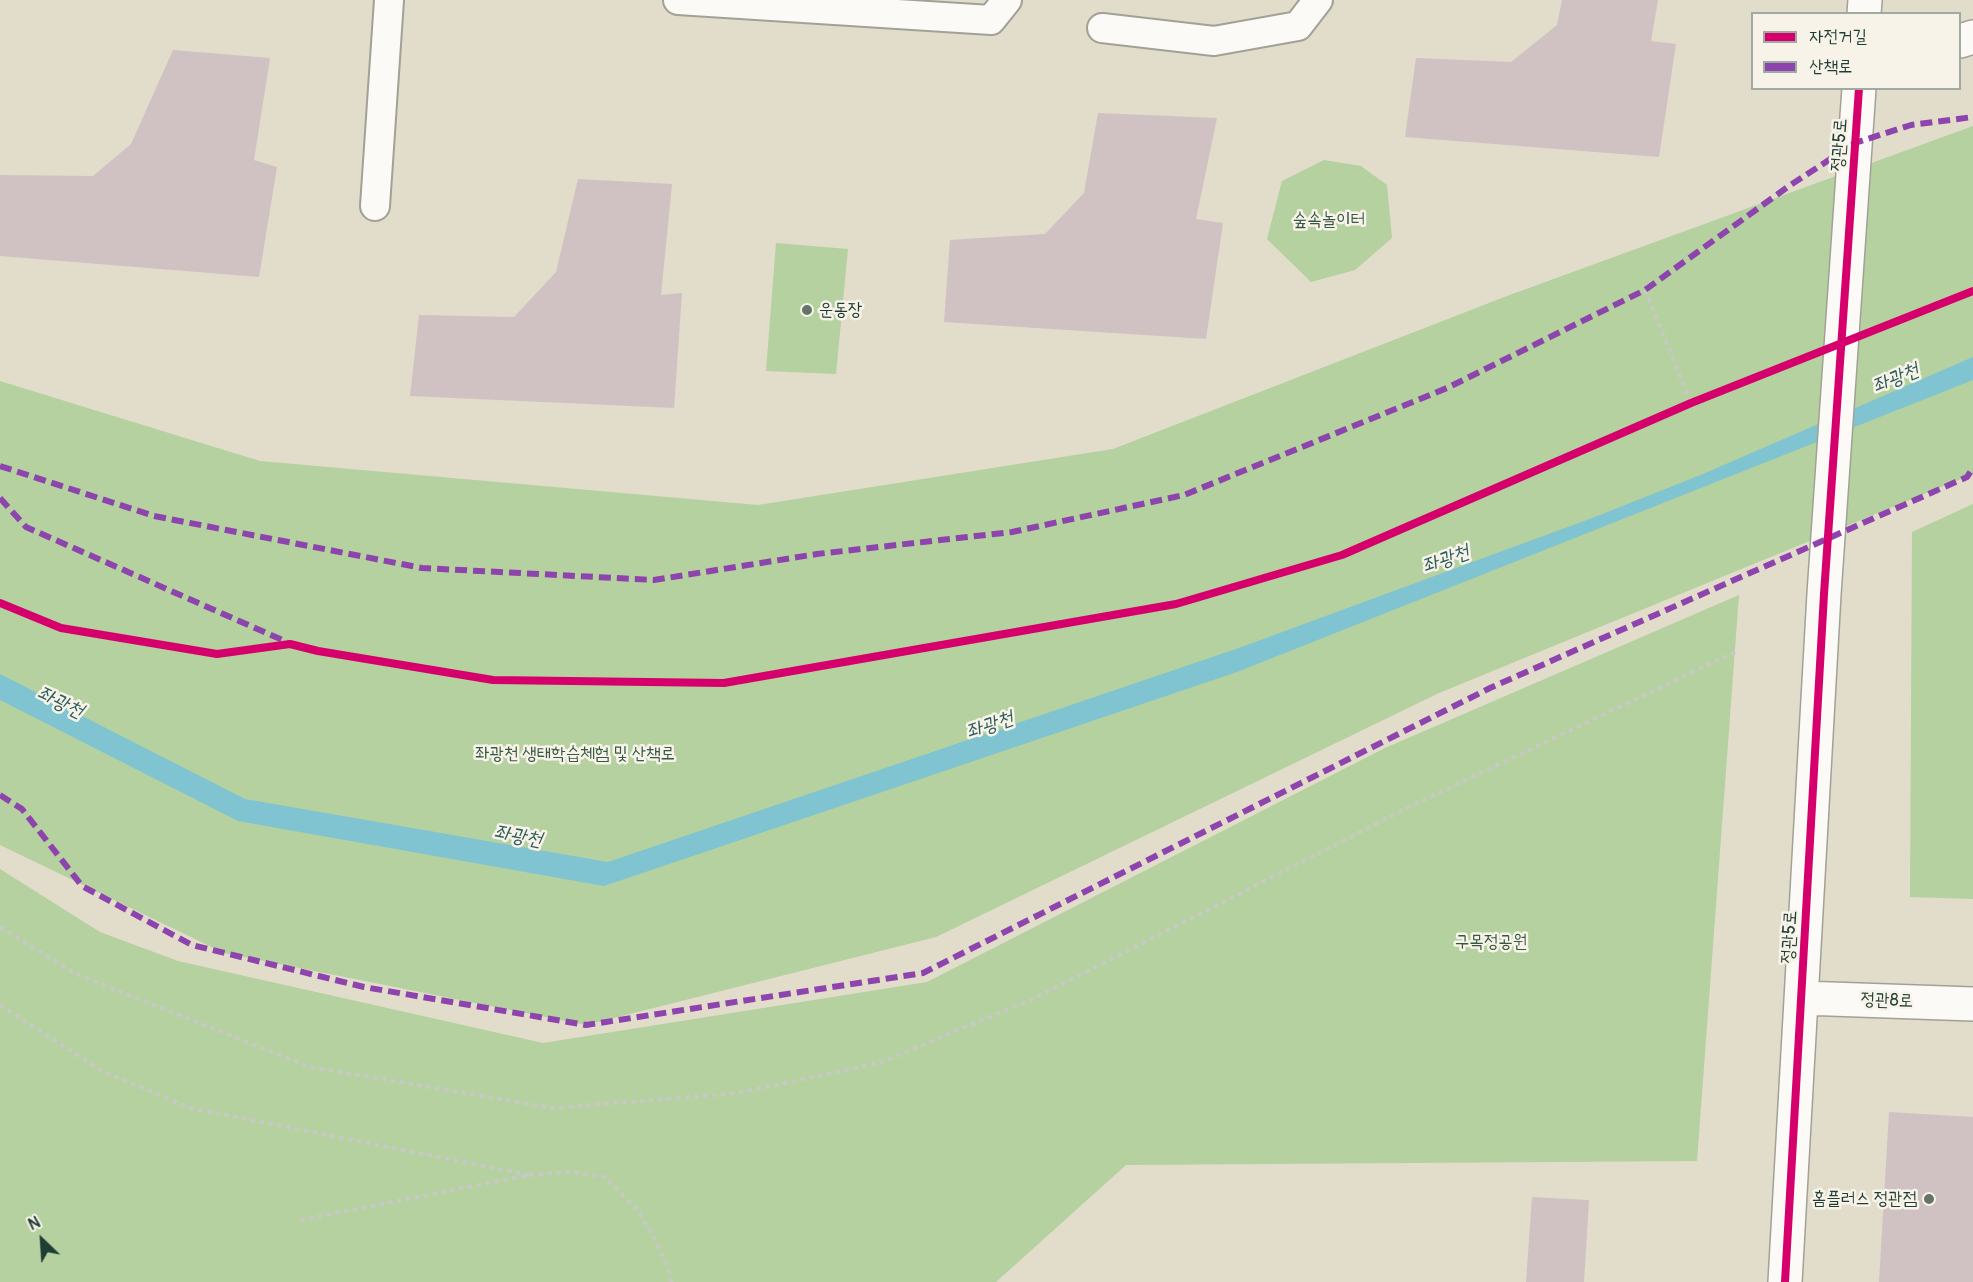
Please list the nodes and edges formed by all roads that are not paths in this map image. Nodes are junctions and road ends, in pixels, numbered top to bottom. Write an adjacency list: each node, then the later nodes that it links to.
1 (389, 0): 7 (lane)
2 (678, 0): 3 (lane)
3 (1007, 0)
4 (1318, 0): 5 (lane)
5 (1102, 28)
6 (1859, 90): 8 (street, 정관5로)
7 (375, 206)
8 (1802, 998): 9 (street, 정관8로); 10 (street, 정관5로)
9 (1973, 1005)
10 (1785, 1282)

